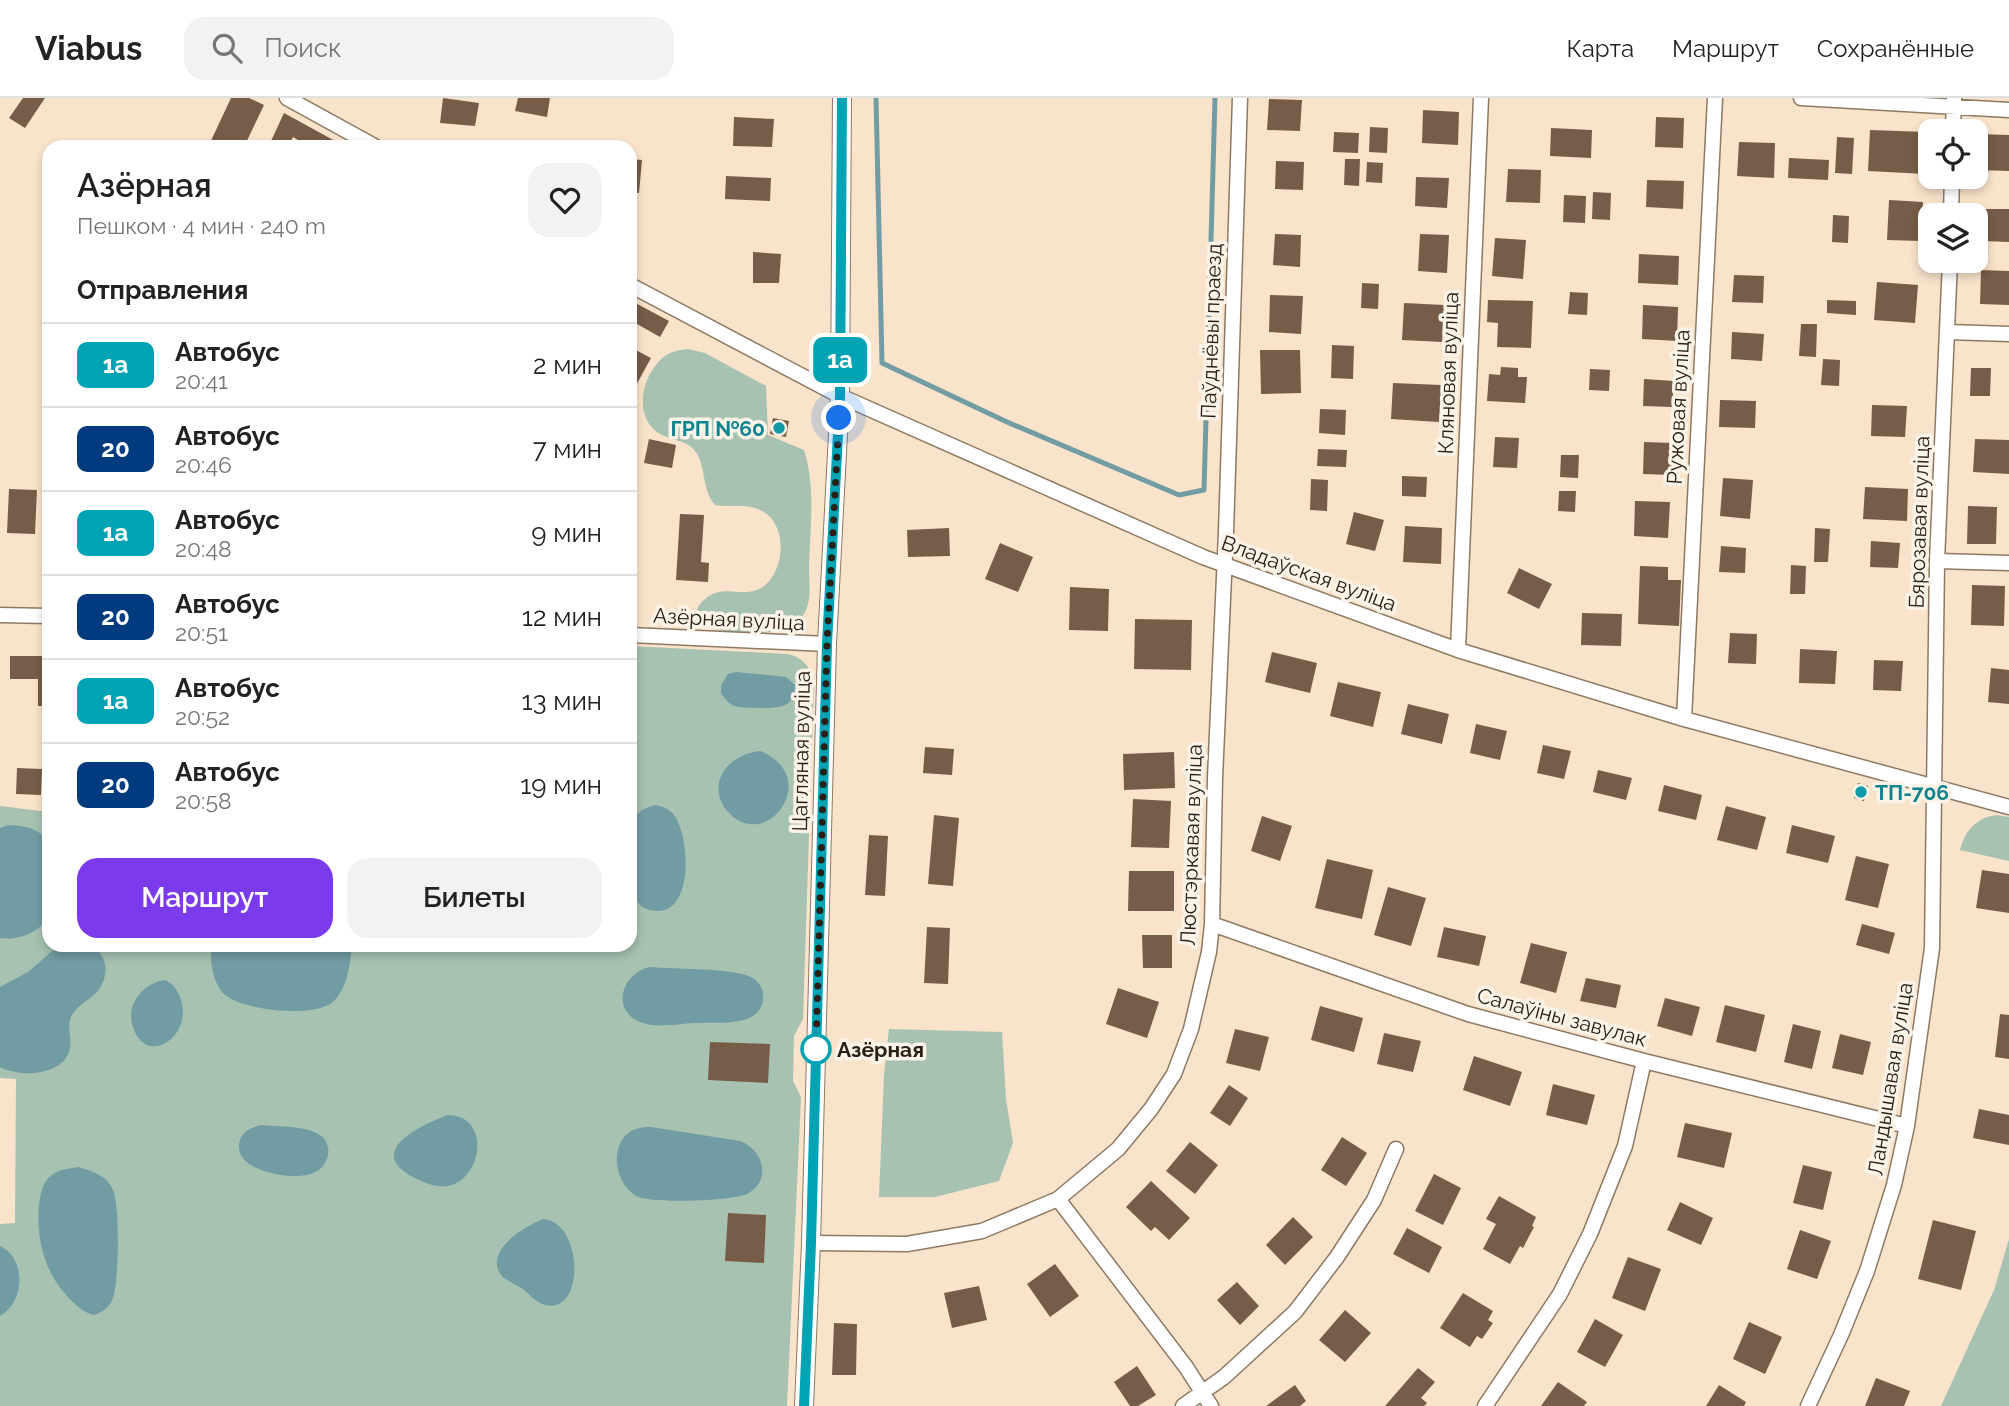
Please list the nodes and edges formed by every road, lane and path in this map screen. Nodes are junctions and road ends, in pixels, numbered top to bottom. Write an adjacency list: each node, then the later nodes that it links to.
1 (287, 98): 9 (street)
2 (842, 98): 14 (street, Цагляная вуліца)
3 (1240, 98): 17 (street, Паўднёвы праезд)
4 (1480, 98): 22 (street, Кляновая вуліца)
5 (1715, 98): 23 (street, Ружовая вуліца)
6 (1801, 98): 7 (street)
7 (1954, 103): 8 (street)
8 (2009, 110)
9 (363, 140)
10 (1950, 273): 12 (street, Бярозавая вуліца)
11 (637, 289): 14 (street, Владаўская вуліца)
12 (1948, 332): 13 (street); 15 (street, Бярозавая вуліца)
13 (2009, 334)
14 (840, 396): 17 (street, Владаўская вуліца); 21 (street, Цагляная вуліца)
15 (1937, 561): 16 (street); 24 (street, Бярозавая вуліца)
16 (2009, 563)
17 (1225, 565): 22 (street, Владаўская вуліца); 26 (street, Люстэркавая вуліца)
18 (0, 615): 19 (street)
19 (42, 616)
20 (637, 635): 21 (street, Азёрная вуліца)
21 (827, 644): 31 (street, Цагляная вуліца)
22 (1458, 650): 23 (street, Владаўская вуліца)
23 (1684, 719): 24 (street, Владаўская вуліца)
24 (1933, 786): 25 (street, Владаўская вуліца); 28 (street, Ландышавая вуліца)
25 (2009, 807)
26 (1212, 924): 27 (street, Салаўіны завулак); 30 (street, Люстэркавая вуліца)
27 (1644, 1061): 28 (street, Салаўіны завулак); 36 (street)
28 (1907, 1126): 37 (street, Ландышавая вуліца)
29 (1395, 1149): 32 (street)
30 (1058, 1199): 31 (street, Люстэркавая вуліца); 32 (street)
31 (811, 1243): 33 (street, Цагляная вуліца)
32 (1203, 1393): 34 (street); 35 (street)
33 (804, 1406)
34 (1183, 1406)
35 (1211, 1406)
36 (1485, 1406)
37 (1808, 1406)

